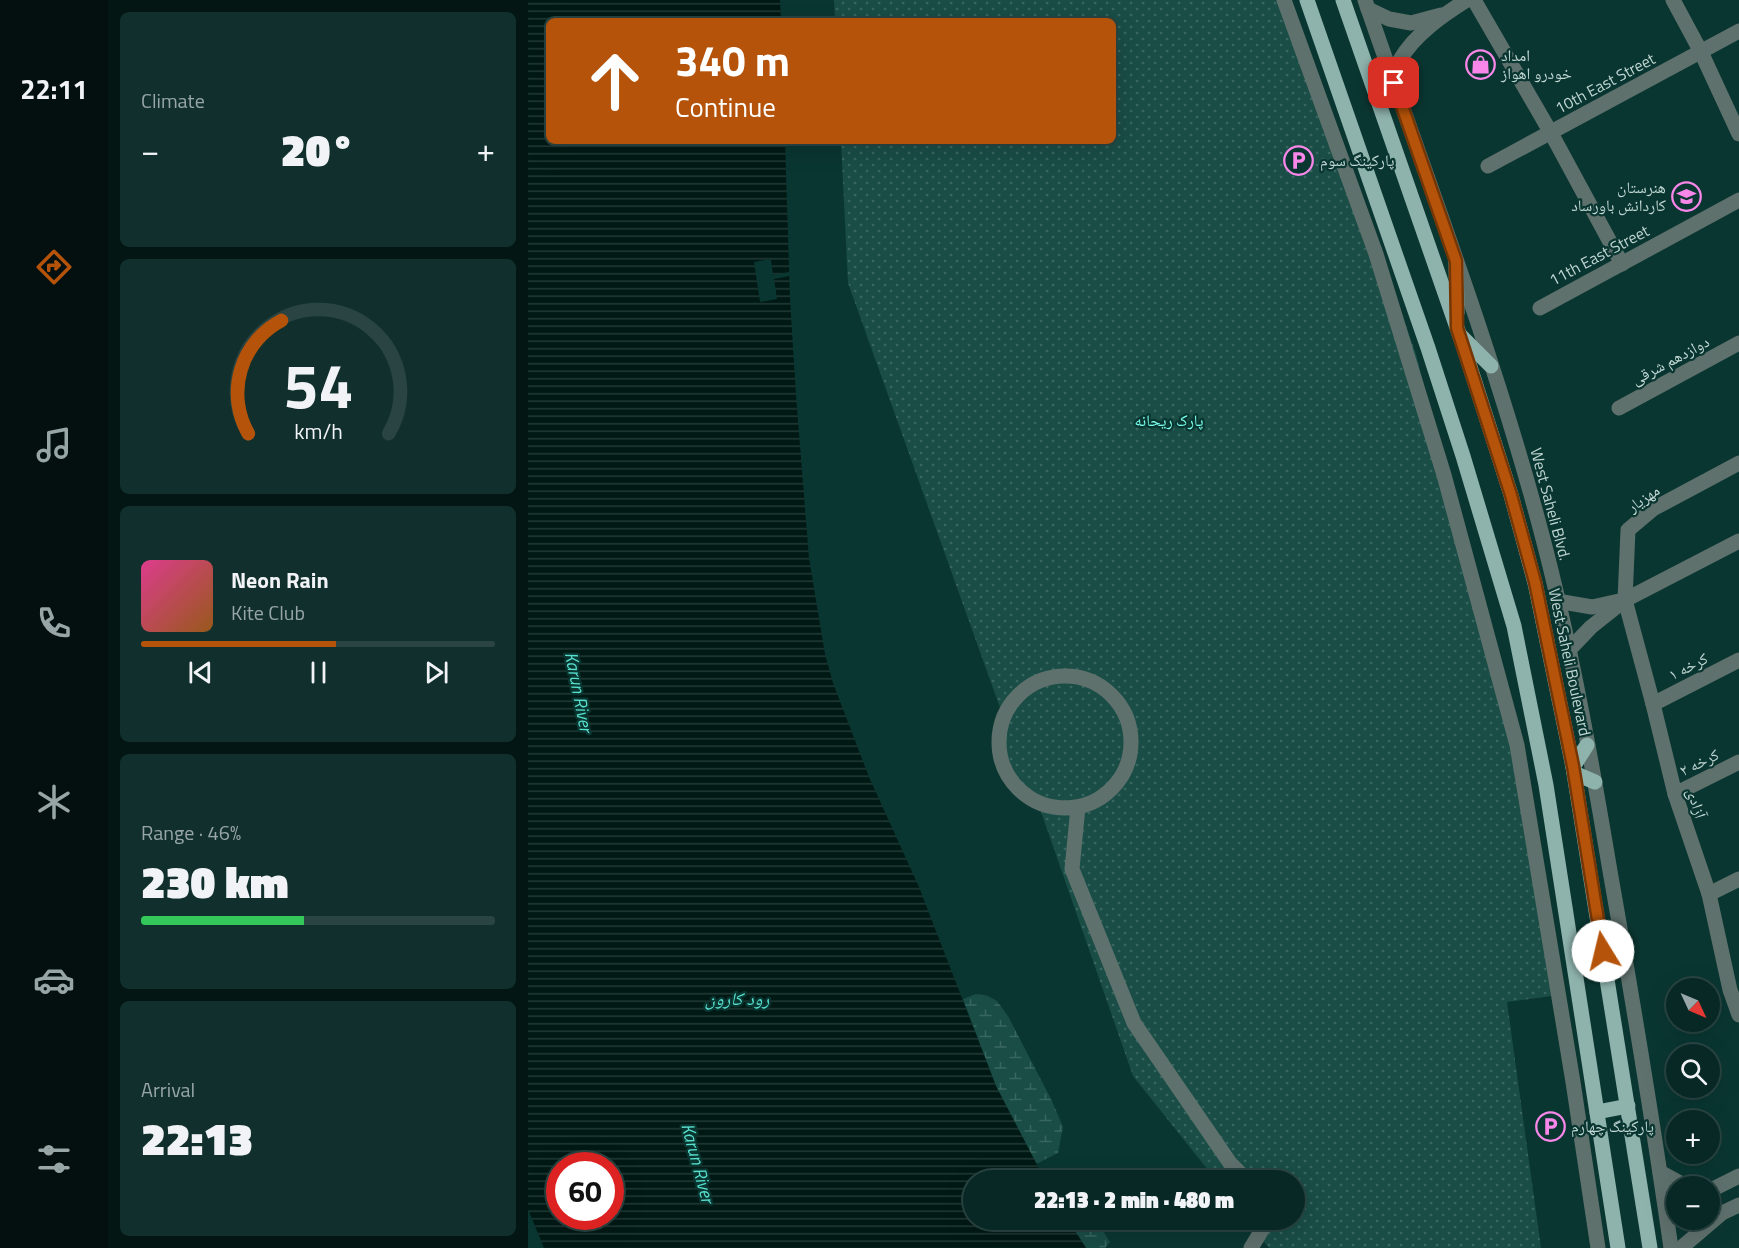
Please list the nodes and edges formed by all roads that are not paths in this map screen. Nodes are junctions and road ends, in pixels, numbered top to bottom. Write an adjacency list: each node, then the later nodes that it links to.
1 (1284, 0): 50 (street)
2 (1307, 0): 41 (main road)
3 (1343, 0): 19 (main road, West Saheli Boulevard)
4 (1467, 0): 8 (street)
5 (1474, 0): 12 (street)
6 (1674, 0): 10 (street)
7 (1366, 5): 8 (street); 11 (street, West Saheli Blvd.)
8 (1446, 13): 11 (street)
9 (1739, 31): 10 (street, 10th East Street)
10 (1701, 52): 12 (street, 10th East Street); 13 (street)
11 (1394, 83): 16 (street, West Saheli Blvd.)
12 (1551, 133): 14 (street, 10th East Street); 17 (street)
13 (1739, 134)
14 (1488, 166)
15 (1739, 200): 17 (street, 11th East Street)
16 (1456, 261): 19 (main road); 21 (street, West Saheli Blvd.)
17 (1622, 264): 18 (street, 11th East Street)
18 (1540, 308)
19 (1458, 331): 21 (main road); 32 (main road, West Saheli Boulevard)
20 (1739, 343): 22 (street, دوازدهم شرقی)
21 (1491, 366): 26 (street, West Saheli Blvd.)
22 (1619, 408)
23 (1739, 463): 25 (street, مهزیار)
24 (1739, 541): 25 (street)
25 (1625, 600): 26 (street); 27 (street); 29 (street, آزادی)
26 (1557, 601): 27 (street, West Saheli Blvd.)
27 (1569, 650): 30 (street, West Saheli Blvd.)
28 (1739, 660): 29 (street, کرخه ۱)
29 (1653, 704): 34 (street, آزادی)
30 (1587, 745): 32 (main road); 33 (street, West Saheli Blvd.)
31 (1739, 762): 34 (street, کرخه ۲)
32 (1574, 770): 33 (main road); 40 (main road, West Saheli Boulevard)
33 (1594, 782): 43 (street, West Saheli Blvd.)
34 (1675, 794): 37 (street, آزادی)
35 (1078, 807): 35 (street); 42 (street)
36 (1739, 879): 37 (street)
37 (1709, 894): 38 (street, آزادی)
38 (1734, 987): 39 (street, آزادی)
39 (1739, 1015)
40 (1628, 1106): 41 (main road); 52 (main road, West Saheli Boulevard)
41 (1597, 1112): 51 (main road)
42 (1237, 1170)
43 (1660, 1172): 44 (street); 53 (street, West Saheli Blvd.)
44 (1667, 1176)
45 (1739, 1176): 46 (street)
46 (1720, 1186)
47 (1739, 1205): 54 (street)
48 (1262, 1230): 49 (street)
49 (1251, 1248)
50 (1598, 1248)
51 (1618, 1248)
52 (1650, 1248)
53 (1671, 1248)
54 (1681, 1248)

